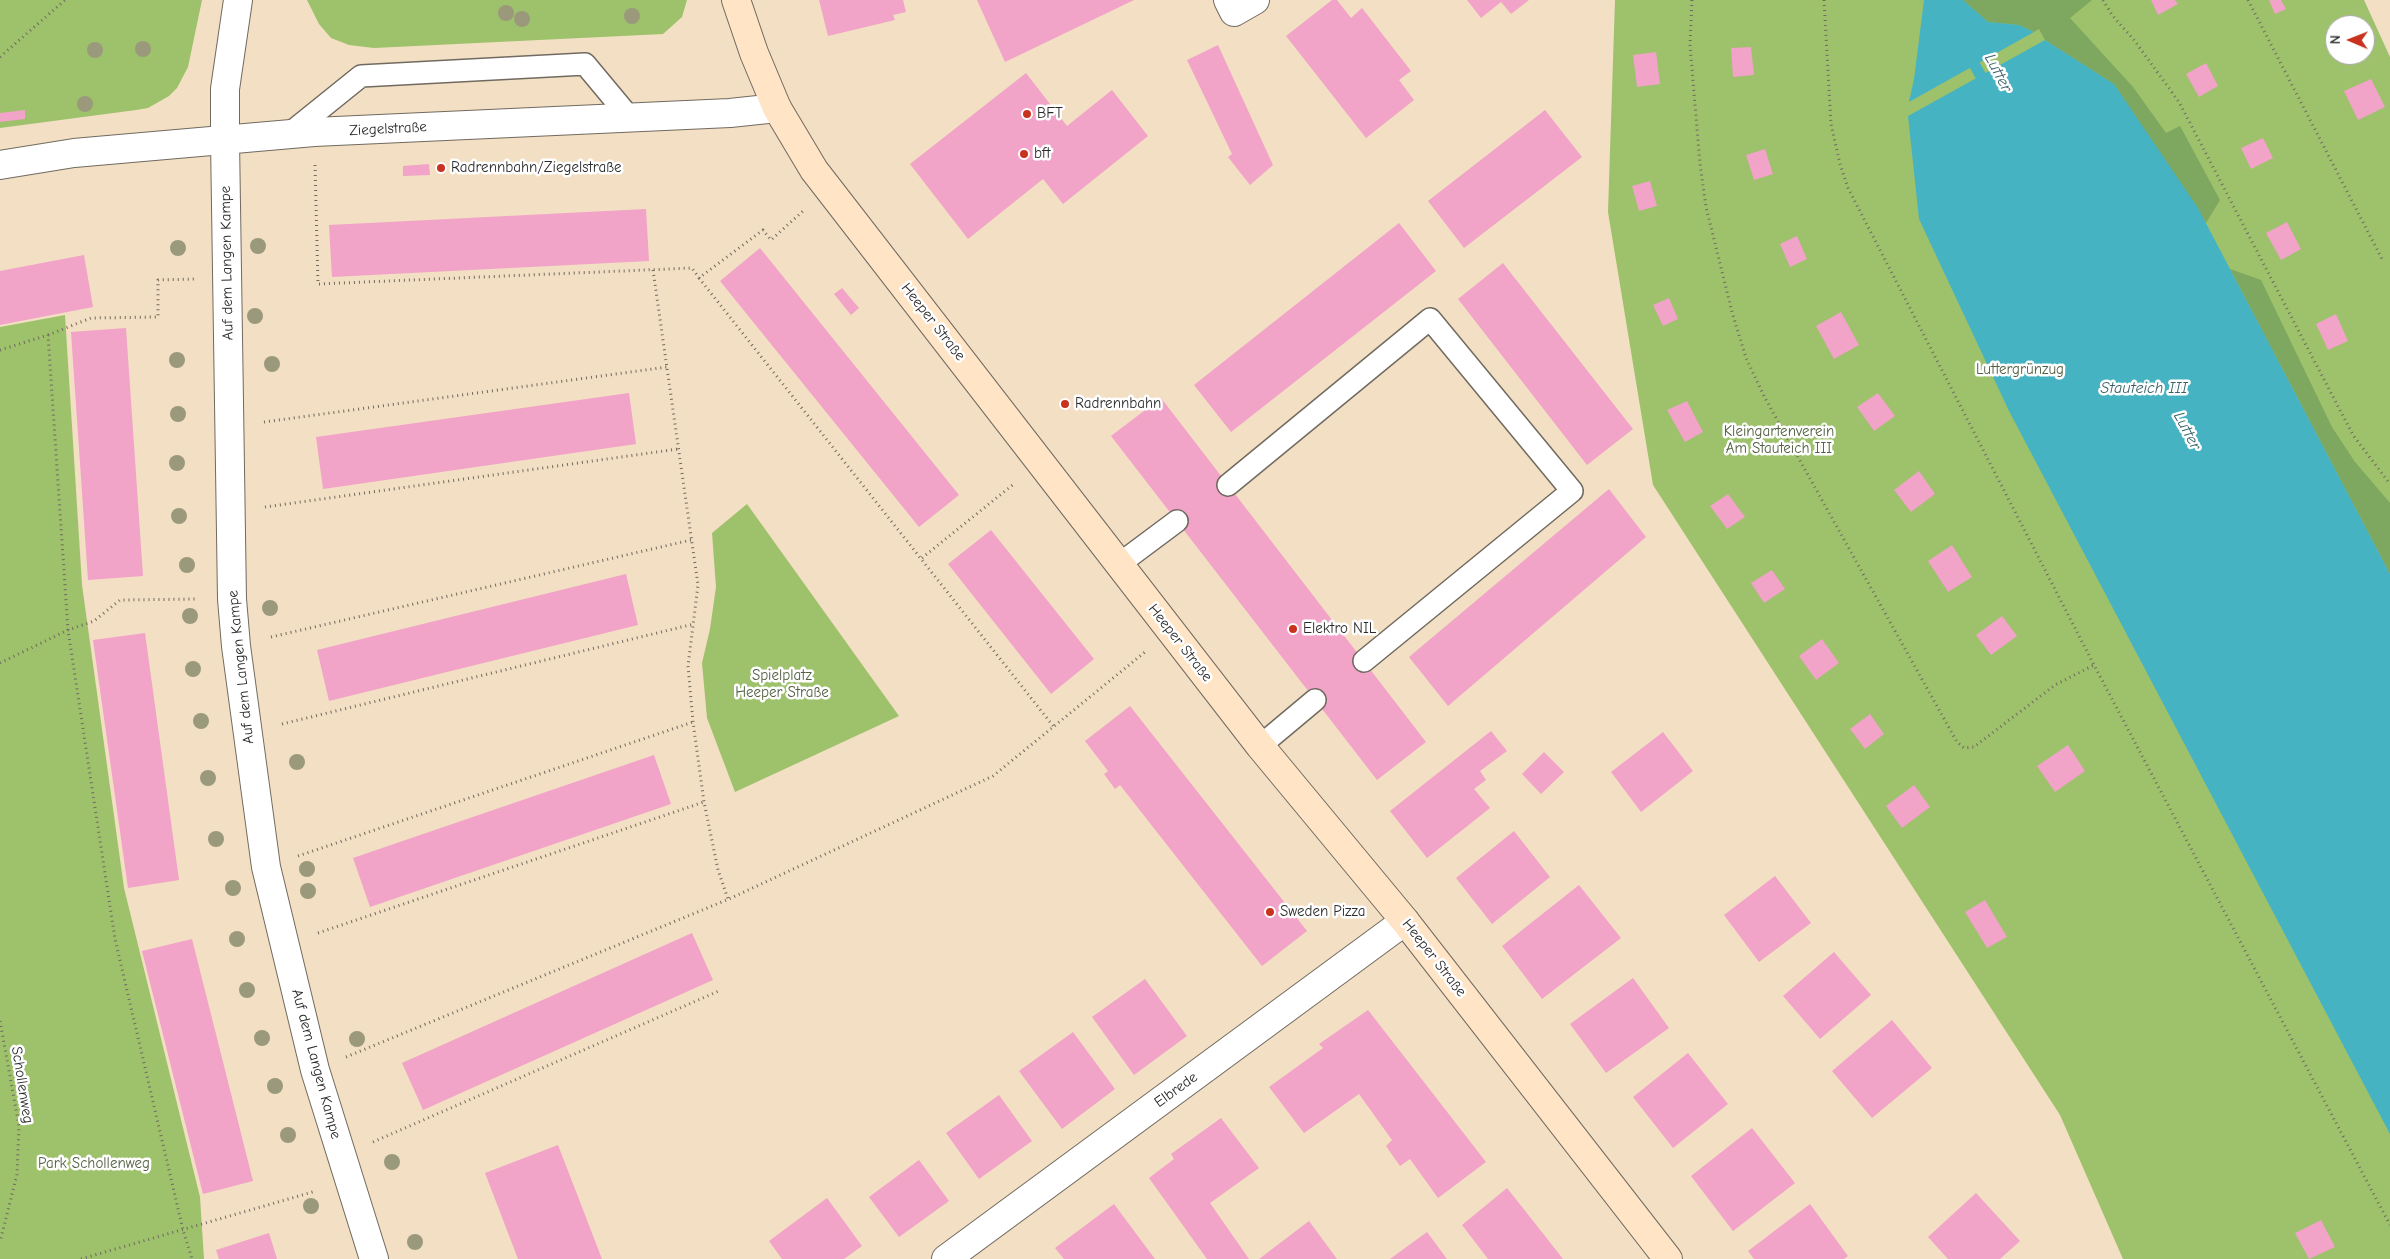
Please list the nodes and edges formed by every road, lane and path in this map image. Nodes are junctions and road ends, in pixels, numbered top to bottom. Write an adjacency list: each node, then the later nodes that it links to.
1 (64, 0): 10 (path)
2 (238, 0): 14 (street, Auf dem Langen Kampe)
3 (736, 0): 11 (main road, Heeper Straße)
4 (1228, 0): 5 (street)
5 (1255, 0)
6 (1692, 0): 41 (path)
7 (1824, 0): 41 (path)
8 (2103, 0): 27 (path)
9 (2248, 0): 17 (path)
10 (0, 57)
11 (777, 108): 12 (street, Ziegelstraße); 16 (main road, Heeper Straße)
12 (630, 118): 13 (street, Ziegelstraße); 13 (lane)
13 (301, 133): 14 (street, Ziegelstraße); 18 (path)
14 (225, 140): 15 (street, Ziegelstraße); 20 (street, Auf dem Langen Kampe)
15 (0, 165)
16 (829, 187): 19 (path); 26 (main road, Heeper Straße)
17 (2382, 259)
18 (653, 270): 19 (path); 23 (path)
19 (699, 278): 32 (path)
20 (228, 279): 21 (path); 24 (street, Auf dem Langen Kampe)
21 (48, 335): 22 (path); 36 (path)
22 (0, 350)
23 (667, 367): 24 (path); 25 (path)
24 (231, 427): 29 (street, Auf dem Langen Kampe)
25 (678, 449): 29 (path); 31 (path)
26 (1041, 462): 32 (path); 33 (main road, Heeper Straße)
27 (2390, 484)
28 (1228, 485): 39 (lane)
29 (232, 512): 34 (street, Auf dem Langen Kampe)
30 (1177, 521): 33 (lane)
31 (691, 540): 35 (path); 38 (path)
32 (922, 558): 44 (path)
33 (1118, 565): 37 (main road, Heeper Straße)
34 (232, 599): 36 (path); 38 (street, Auf dem Langen Kampe)
35 (694, 624): 43 (path); 45 (path)
36 (68, 630): 40 (path); 57 (path)
37 (1171, 631): 44 (path); 46 (main road, Heeper Straße)
38 (236, 646): 45 (street, Auf dem Langen Kampe)
39 (1364, 661)
40 (0, 663)
41 (2094, 665): 56 (path)
42 (1315, 700): 46 (lane)
43 (693, 722): 47 (path); 48 (path)
44 (1054, 726): 49 (path)
45 (247, 732): 48 (street, Auf dem Langen Kampe)
46 (1260, 746): 50 (main road, Heeper Straße)
47 (704, 802): 49 (path); 51 (path)
48 (266, 867): 51 (street, Auf dem Langen Kampe)
49 (728, 899): 54 (path)
50 (1405, 921): 62 (street, Elbrede); 63 (main road, Heeper Straße)
51 (284, 945): 54 (street, Auf dem Langen Kampe)
52 (721, 990): 55 (path)
53 (0, 1021): 58 (path, Schollenweg)
54 (315, 1070): 55 (street, Auf dem Langen Kampe)
55 (344, 1169): 57 (path); 61 (street, Auf dem Langen Kampe)
56 (2390, 1225)
57 (182, 1230): 59 (path); 60 (path)
58 (0, 1242)
59 (81, 1259)
60 (192, 1259)
61 (374, 1259)
62 (946, 1259)
63 (1668, 1259)

